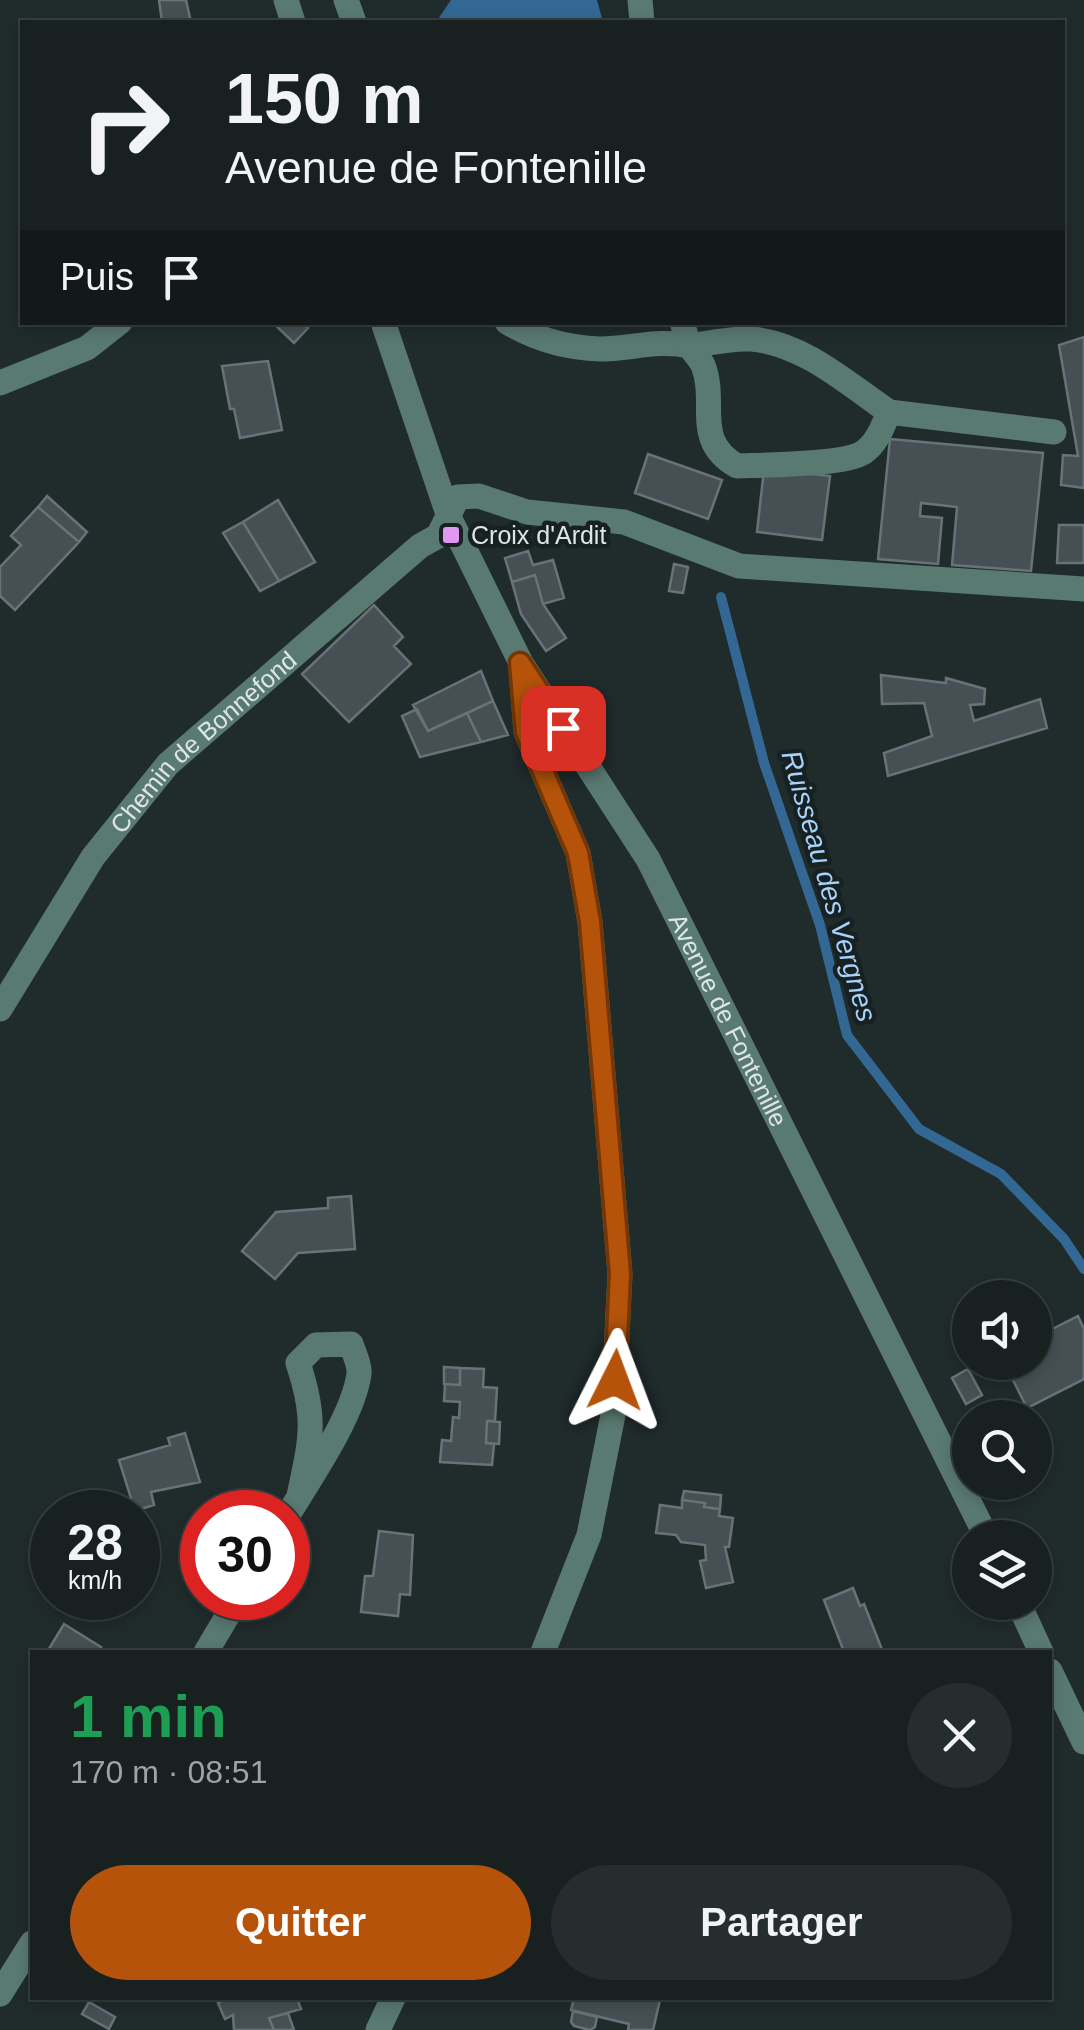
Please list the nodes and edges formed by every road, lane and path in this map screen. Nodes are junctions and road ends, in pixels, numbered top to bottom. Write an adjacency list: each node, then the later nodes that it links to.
1 (116, 325): 5 (street)
2 (384, 325): 8 (street, Avenue de Fontenille)
3 (514, 325): 4 (street)
4 (685, 334): 6 (street); 6 (street)
5 (0, 382)
6 (889, 412): 7 (street)
7 (1054, 432)
8 (449, 517): 9 (street, Chemin de Bonnefond); 10 (street, Avenue de Fontenille); 11 (street, Chemin de Bonnefond)
9 (1084, 590)
10 (520, 663): 13 (street, Avenue de Fontenille); 17 (street)
11 (0, 1009)
12 (293, 1506): 12 (street)
13 (978, 1520)
14 (225, 1620): 16 (street)
15 (1026, 1620): 18 (street)
16 (207, 1650)
17 (544, 1650)
18 (1040, 1650)
19 (1052, 1675): 20 (street)
20 (1084, 1742)
21 (30, 1946): 22 (street)
22 (0, 1994)
23 (392, 2000): 24 (street)
24 (378, 2030)

